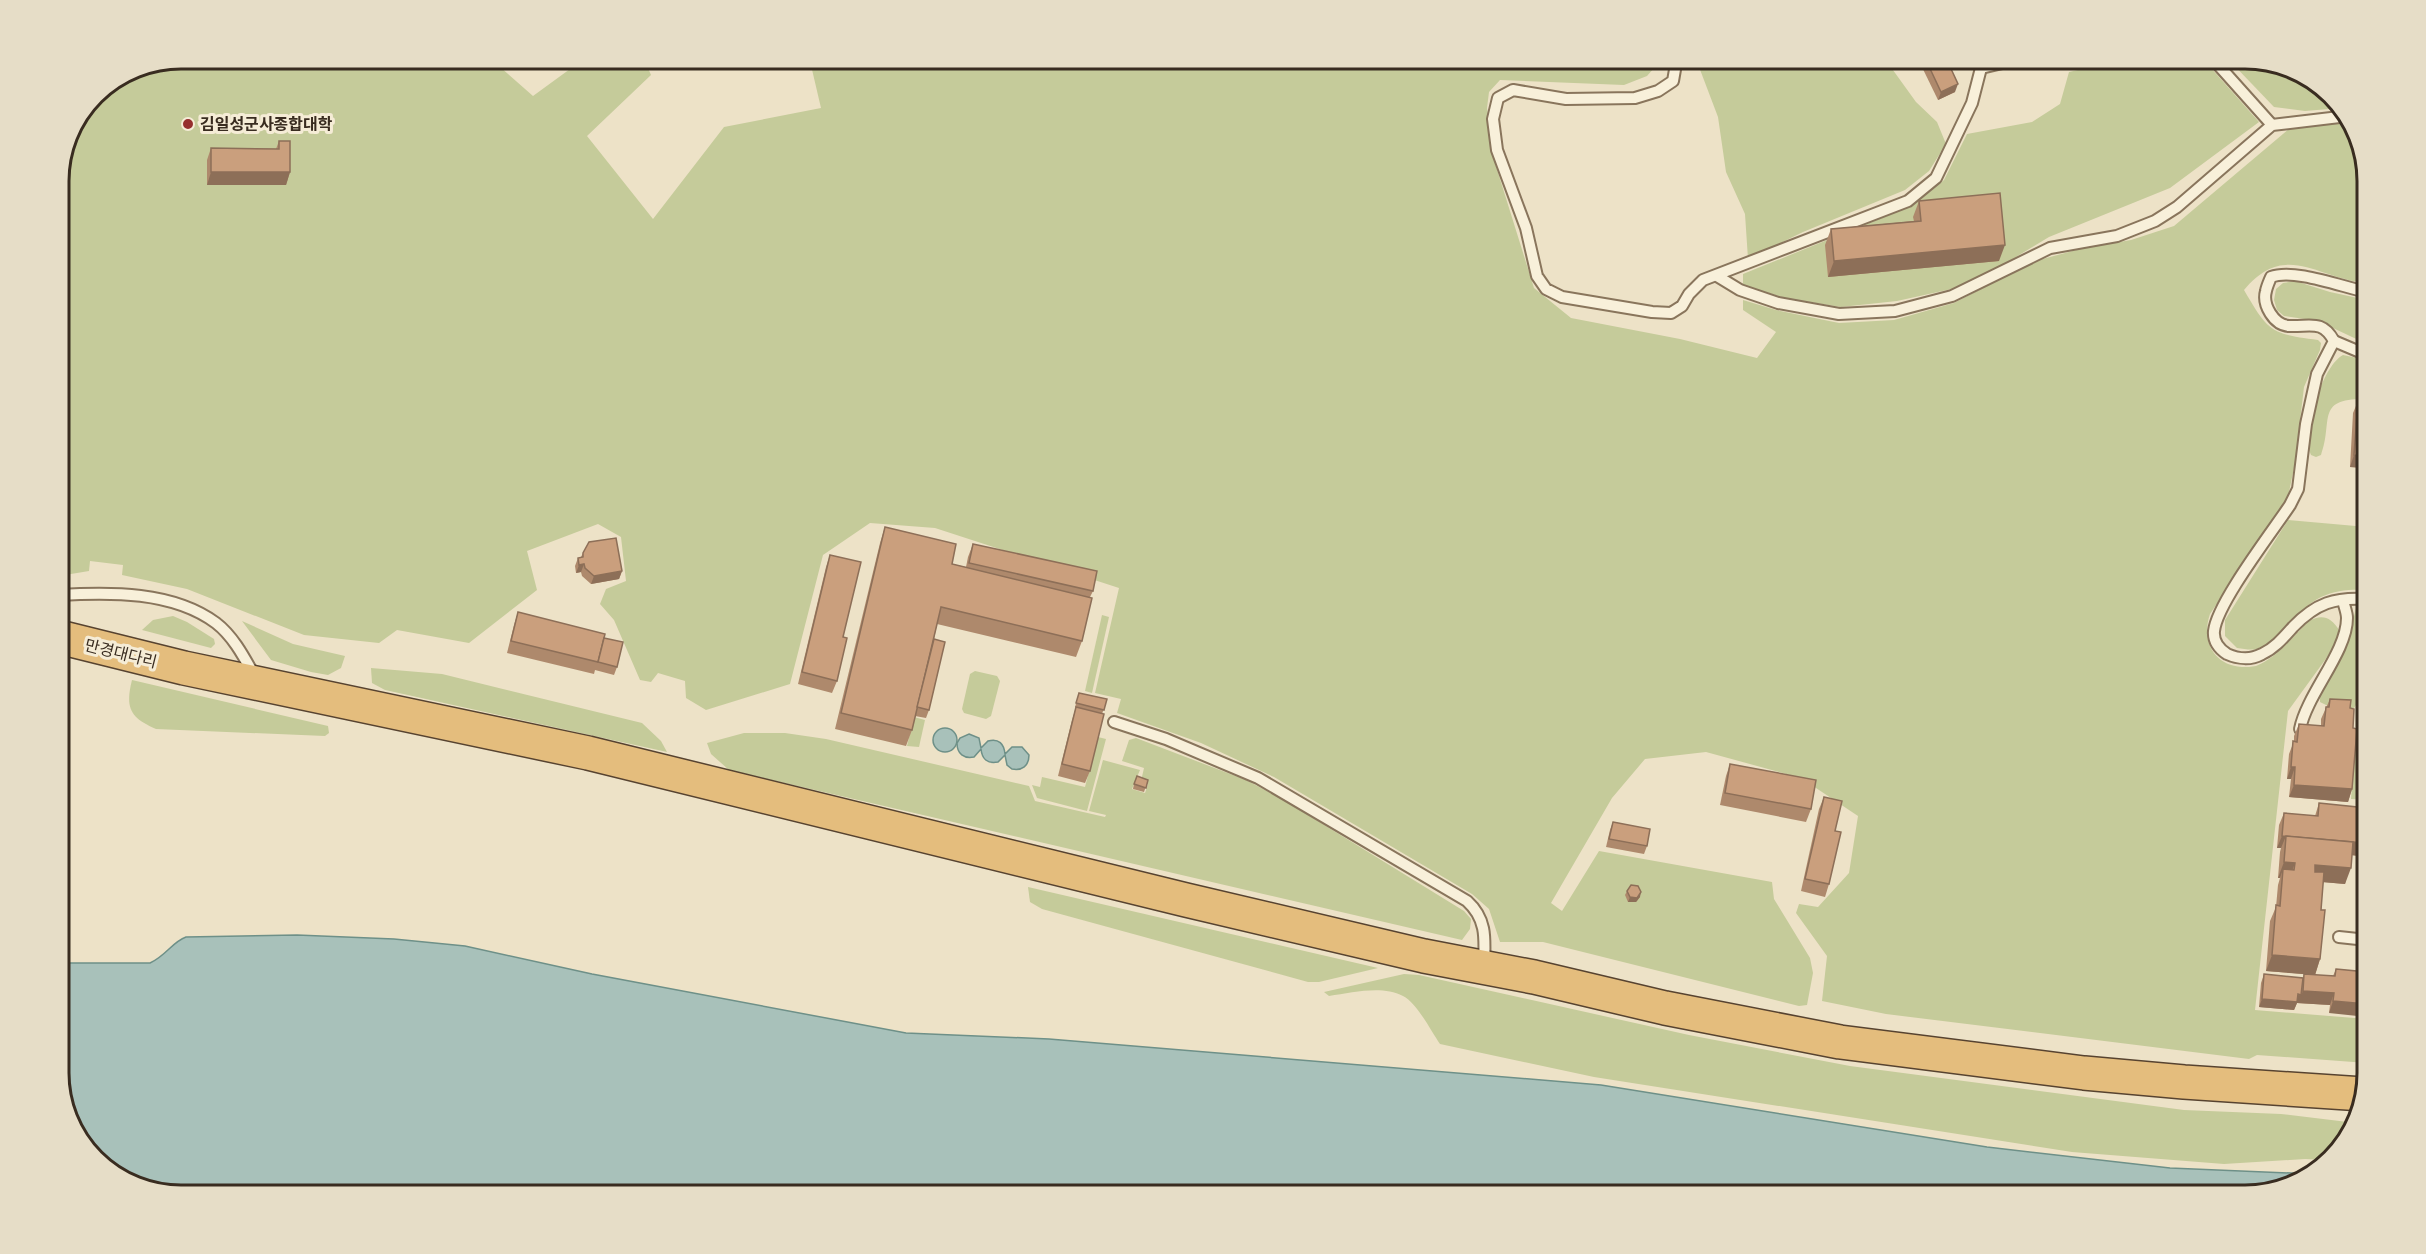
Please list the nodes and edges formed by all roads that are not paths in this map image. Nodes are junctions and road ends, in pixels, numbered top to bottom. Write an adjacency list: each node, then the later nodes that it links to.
1 (1675, 69): 6 (lane)
2 (1978, 69): 6 (lane)
3 (2222, 69): 5 (lane)
4 (2337, 117): 5 (lane)
5 (2272, 125): 6 (lane)
6 (1717, 276)
7 (2357, 290): 8 (lane)
8 (2334, 341): 9 (lane); 12 (lane)
9 (2357, 351)
10 (69, 594): 14 (lane)
11 (2357, 599): 12 (lane)
12 (2343, 600): 16 (lane)
13 (69, 639): 14 (highway, 만경대다리)
14 (258, 684): 19 (highway, 만경대다리)
15 (1114, 722): 19 (lane)
16 (2300, 729)
17 (2339, 937): 18 (lane)
18 (2357, 939)
19 (1484, 968): 20 (highway, 만경대다리)
20 (2355, 1093)

